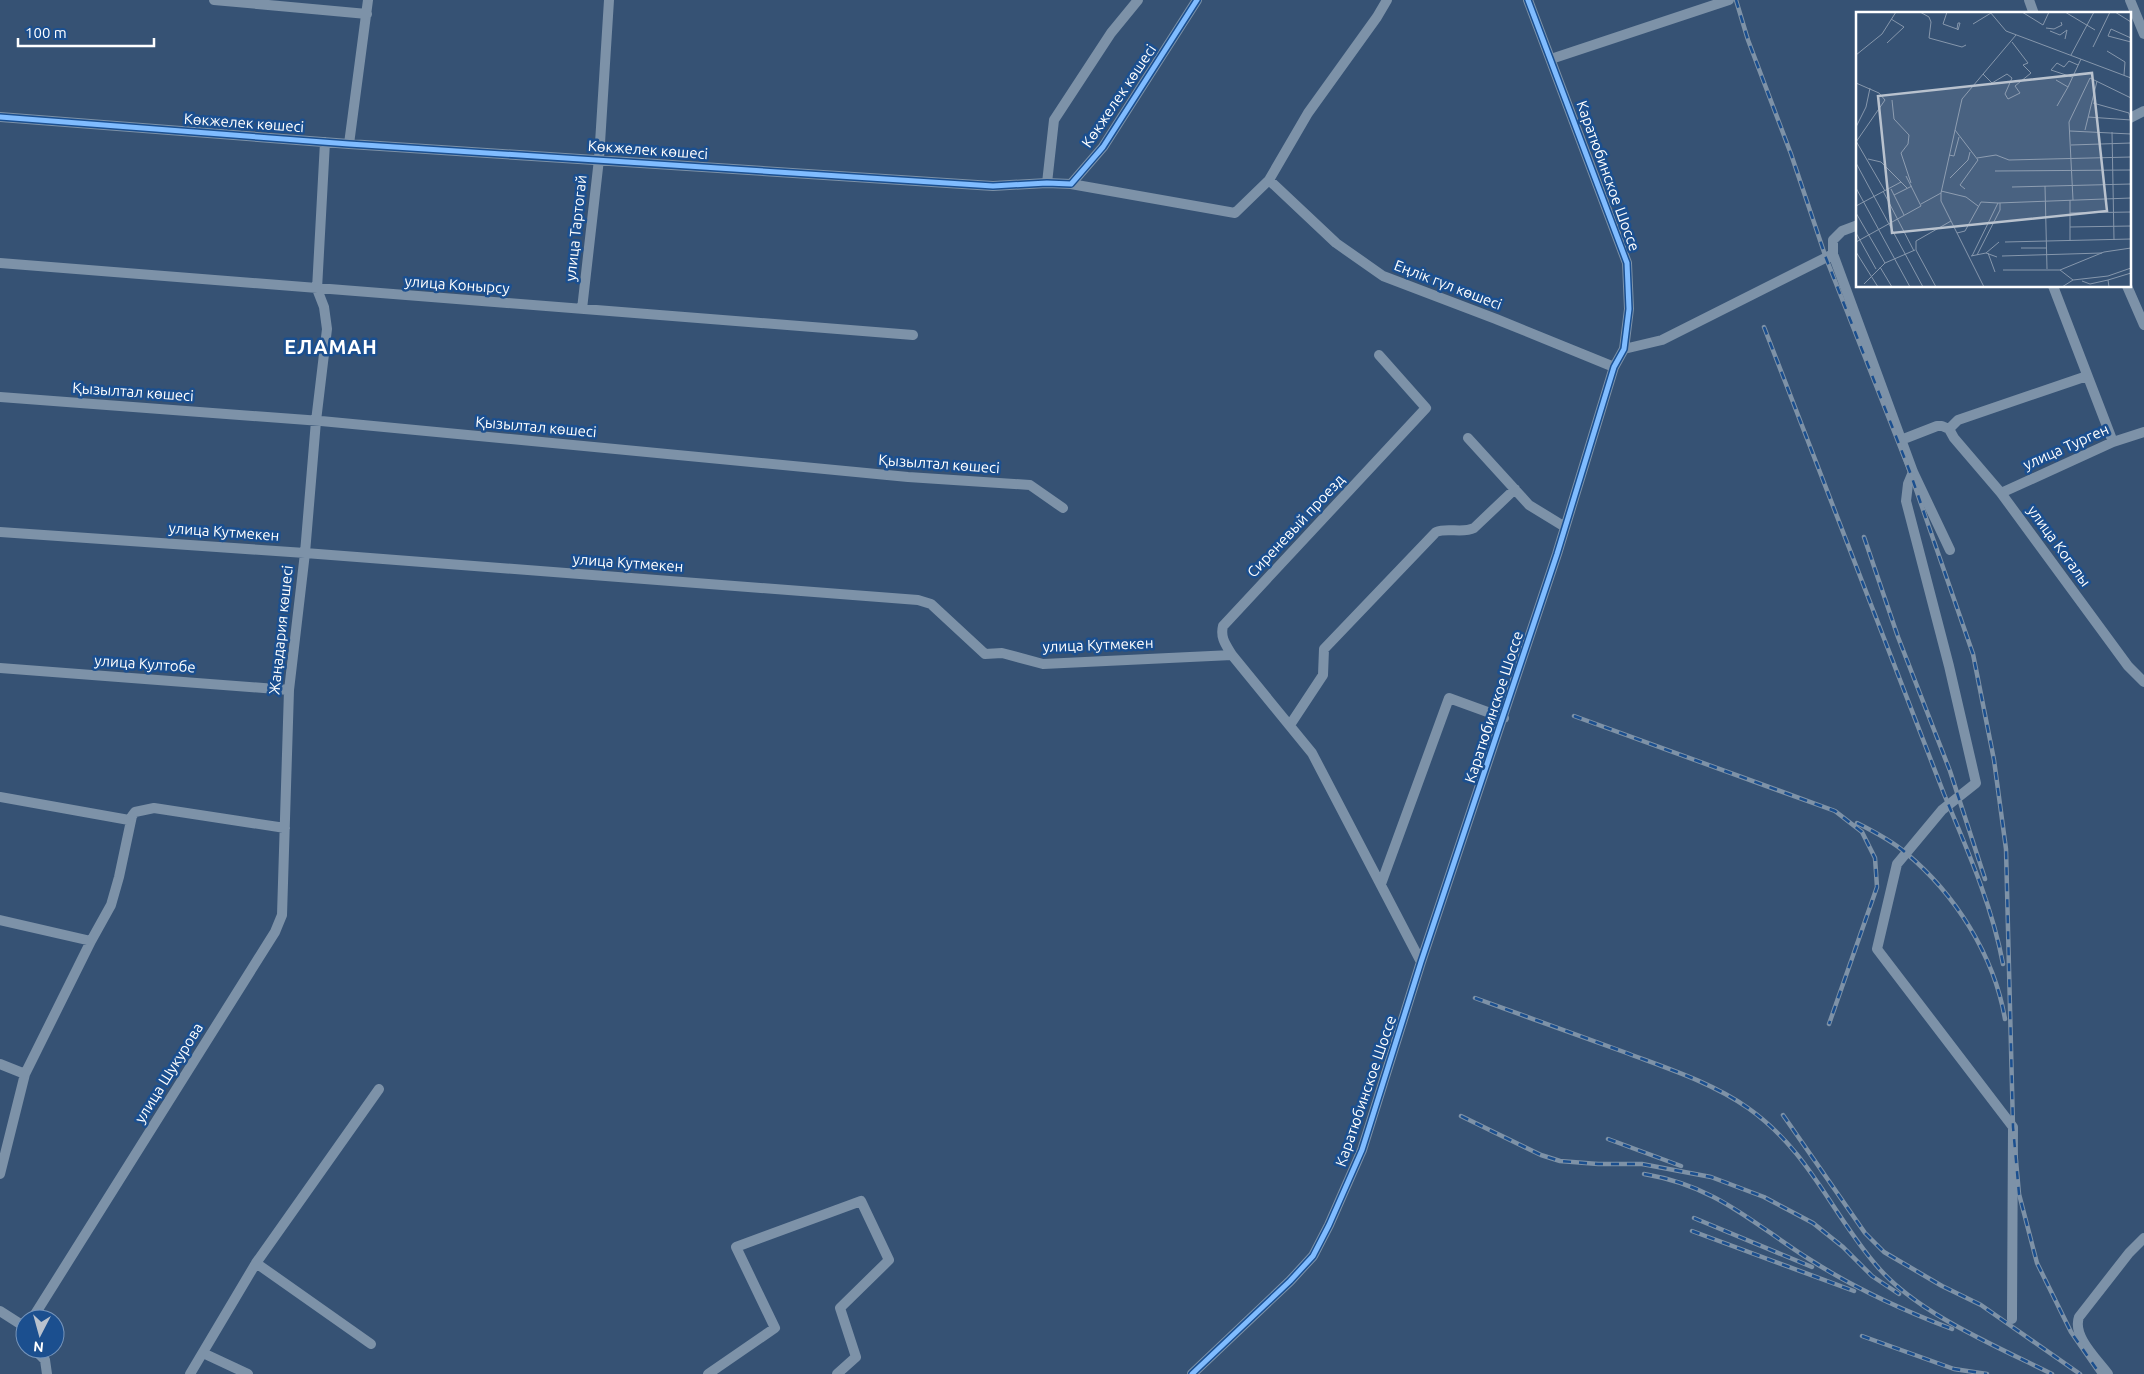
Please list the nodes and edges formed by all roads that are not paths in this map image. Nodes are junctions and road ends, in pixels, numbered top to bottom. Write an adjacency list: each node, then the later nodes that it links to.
1 (214, 0): 12 (street)
2 (368, 0): 12 (street)
3 (609, 0): 20 (street, улица Тартогай)
4 (1138, 0): 22 (street)
5 (1197, 0): 23 (street, Көкжелек көшесі)
6 (1387, 0): 21 (street)
7 (1528, 0): 14 (street, Каратюбинское Шоссе)
8 (1729, 0): 14 (street)
9 (2029, 0): 11 (street)
10 (2130, 0): 13 (street)
11 (2033, 12)
12 (366, 14): 19 (street)
13 (2144, 34)
14 (1551, 59): 33 (street, Каратюбинское Шоссе)
15 (2144, 111): 17 (street)
16 (0, 117): 18 (street, Көкжелек көшесі)
17 (2132, 117)
18 (325, 142): 19 (street, Көкжелек көшесі); 29 (street)
19 (349, 144): 20 (street, Көкжелек көшесі)
20 (599, 159): 22 (street, Көкжелек көшесі); 30 (street, улица Тартогай)
21 (1269, 180): 23 (street); 35 (street, Еңлік гүл көшесі)
22 (1046, 183): 23 (street, Көкжелек көшесі)
23 (1070, 184)
24 (1856, 226): 25 (street)
25 (1833, 254): 33 (street); 42 (street)
26 (0, 263): 29 (street, улица Конырсу)
27 (2054, 288): 36 (street)
28 (2128, 288): 31 (street)
29 (317, 289): 30 (street, улица Конырсу); 38 (street, Жаңадария көшесі)
30 (582, 309): 32 (street, улица Конырсу)
31 (2144, 325)
32 (913, 335)
33 (1624, 349): 35 (street, Каратюбинское Шоссе)
34 (1378, 356): 52 (street, Сиреневый проезд)
35 (1614, 366): 48 (street, Каратюбинское Шоссе)
36 (2087, 376): 39 (street); 43 (street)
37 (0, 397): 38 (street, Қызылтал көшесі)
38 (316, 421): 47 (street, Қызылтал көшесі); 51 (street, Жаңадария көшесі)
39 (1949, 429): 42 (street); 46 (street, улица Когалы)
40 (2144, 432): 43 (street, улица Турген)
41 (1468, 438): 45 (street)
42 (1901, 440): 44 (street)
43 (2113, 442): 46 (street, улица Турген)
44 (1913, 472): 50 (street); 73 (street)
45 (1515, 489): 48 (street); 57 (street)
46 (2001, 493): 54 (street, улица Когалы)
47 (1063, 508)
48 (1565, 527): 56 (street, Каратюбинское Шоссе)
49 (0, 532): 51 (street, улица Кутмекен)
50 (1950, 550)
51 (305, 553): 52 (street, улица Кутмекен); 55 (street, Жаңадария көшесі)
52 (1232, 655): 57 (street, Сиреневый проезд)
53 (0, 668): 55 (street, улица Култобе)
54 (2144, 682)
55 (288, 690): 60 (street, Жаңадария көшесі)
56 (1504, 718): 61 (street); 64 (street, Каратюбинское Шоссе)
57 (1290, 725): 61 (street, Сиреневый проезд)
58 (0, 797): 59 (street)
59 (129, 820): 60 (street); 63 (street)
60 (285, 828): 71 (street, улица Шукурова)
61 (1381, 884): 64 (street, Сиреневый проезд)
62 (0, 920): 63 (street)
63 (90, 941): 66 (street)
64 (1421, 962): 83 (street, Каратюбинское Шоссе)
65 (0, 1064): 66 (street)
66 (25, 1074): 68 (street)
67 (379, 1089): 70 (street)
68 (0, 1174)
69 (2144, 1238): 84 (street)
70 (256, 1263): 75 (street); 76 (street)
71 (38, 1309)
72 (0, 1311): 74 (street)
73 (2012, 1319)
74 (15, 1320)
75 (371, 1344)
76 (203, 1353): 79 (street); 80 (street)
77 (43, 1359): 78 (street)
78 (47, 1374)
79 (190, 1374)
80 (248, 1374)
81 (708, 1374): 82 (street)
82 (837, 1374)
83 (1192, 1374)
84 (2108, 1374)

